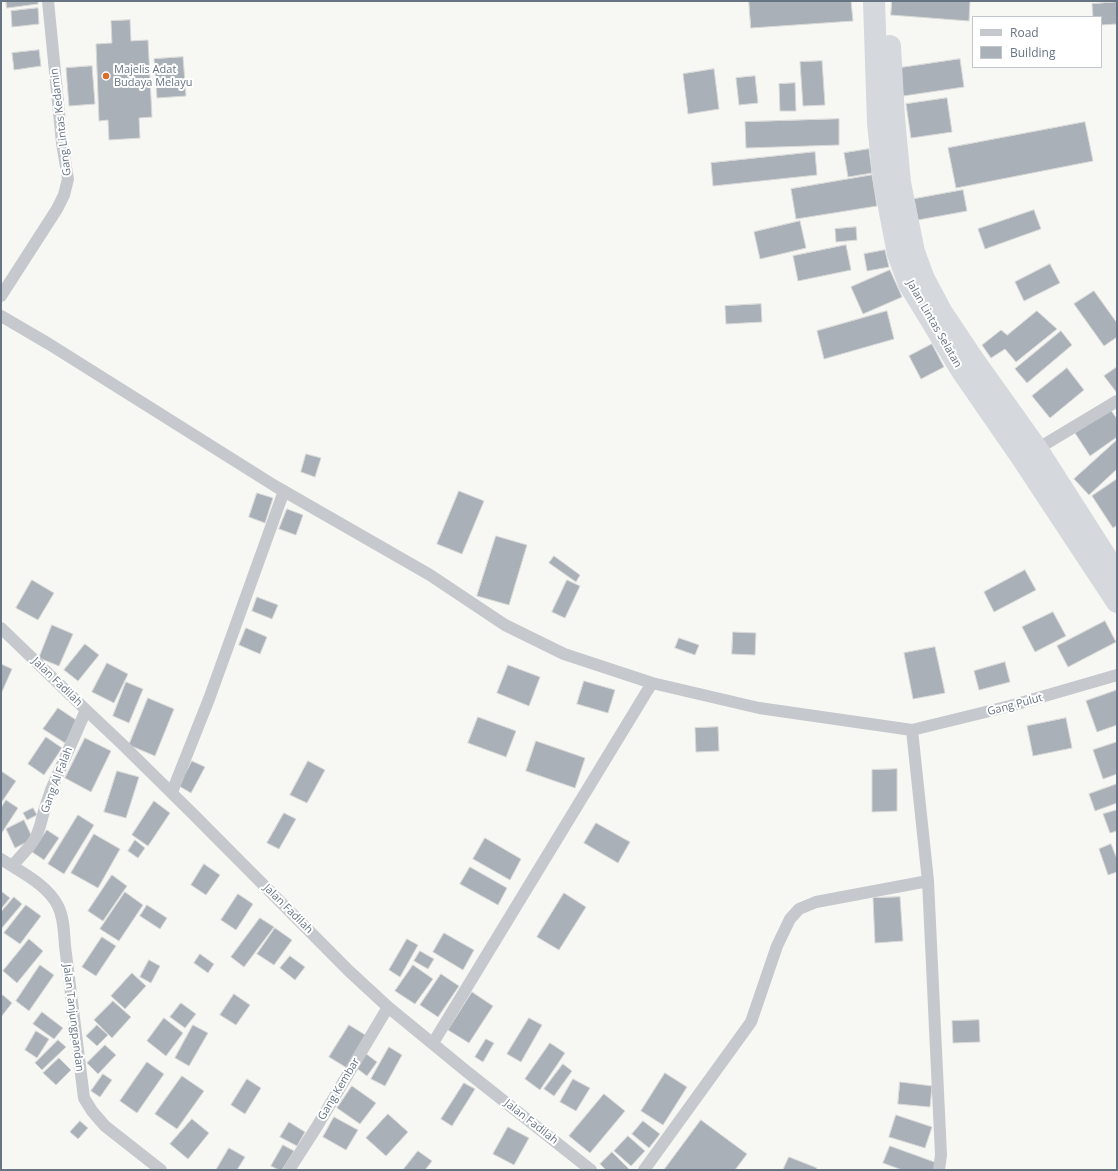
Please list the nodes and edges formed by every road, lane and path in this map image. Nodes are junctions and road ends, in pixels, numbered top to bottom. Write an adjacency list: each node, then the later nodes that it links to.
1 (48, 1): 4 (street, Gang Lintas Kedamin)
2 (874, 1): 9 (highway, Jalan Lintas Selatan)
3 (888, 1): 7 (highway, Jalan Lintas Selatan)
4 (1, 296)
5 (1, 316): 8 (street)
6 (1117, 401): 7 (street)
7 (1037, 450): 9 (highway, Jalan Lintas Selatan)
8 (284, 491): 14 (street); 17 (street)
9 (1083, 536): 10 (highway, Jalan Lintas Selatan); 11 (highway, Jalan Lintas Selatan)
10 (1117, 574)
11 (1117, 602)
12 (1, 628): 15 (street, Jalan Fadilah)
13 (1117, 675): 16 (street, Gang Pulut)
14 (652, 683): 16 (street); 22 (street)
15 (86, 710): 17 (street, Jalan Fadilah); 19 (street, Gang Al Falah)
16 (912, 730): 20 (street)
17 (172, 792): 21 (street, Jalan Fadilah)
18 (1, 858): 19 (street, Jalan Tanjungpandan)
19 (12, 866): 23 (street, Jalan Tanjungpandan)
20 (928, 881): 26 (street); 27 (street)
21 (388, 1007): 22 (street, Jalan Fadilah); 24 (street, Gang Kembar)
22 (433, 1043): 25 (street, Jalan Fadilah)
23 (161, 1170)
24 (289, 1170)
25 (592, 1170)
26 (644, 1170)
27 (939, 1170)

